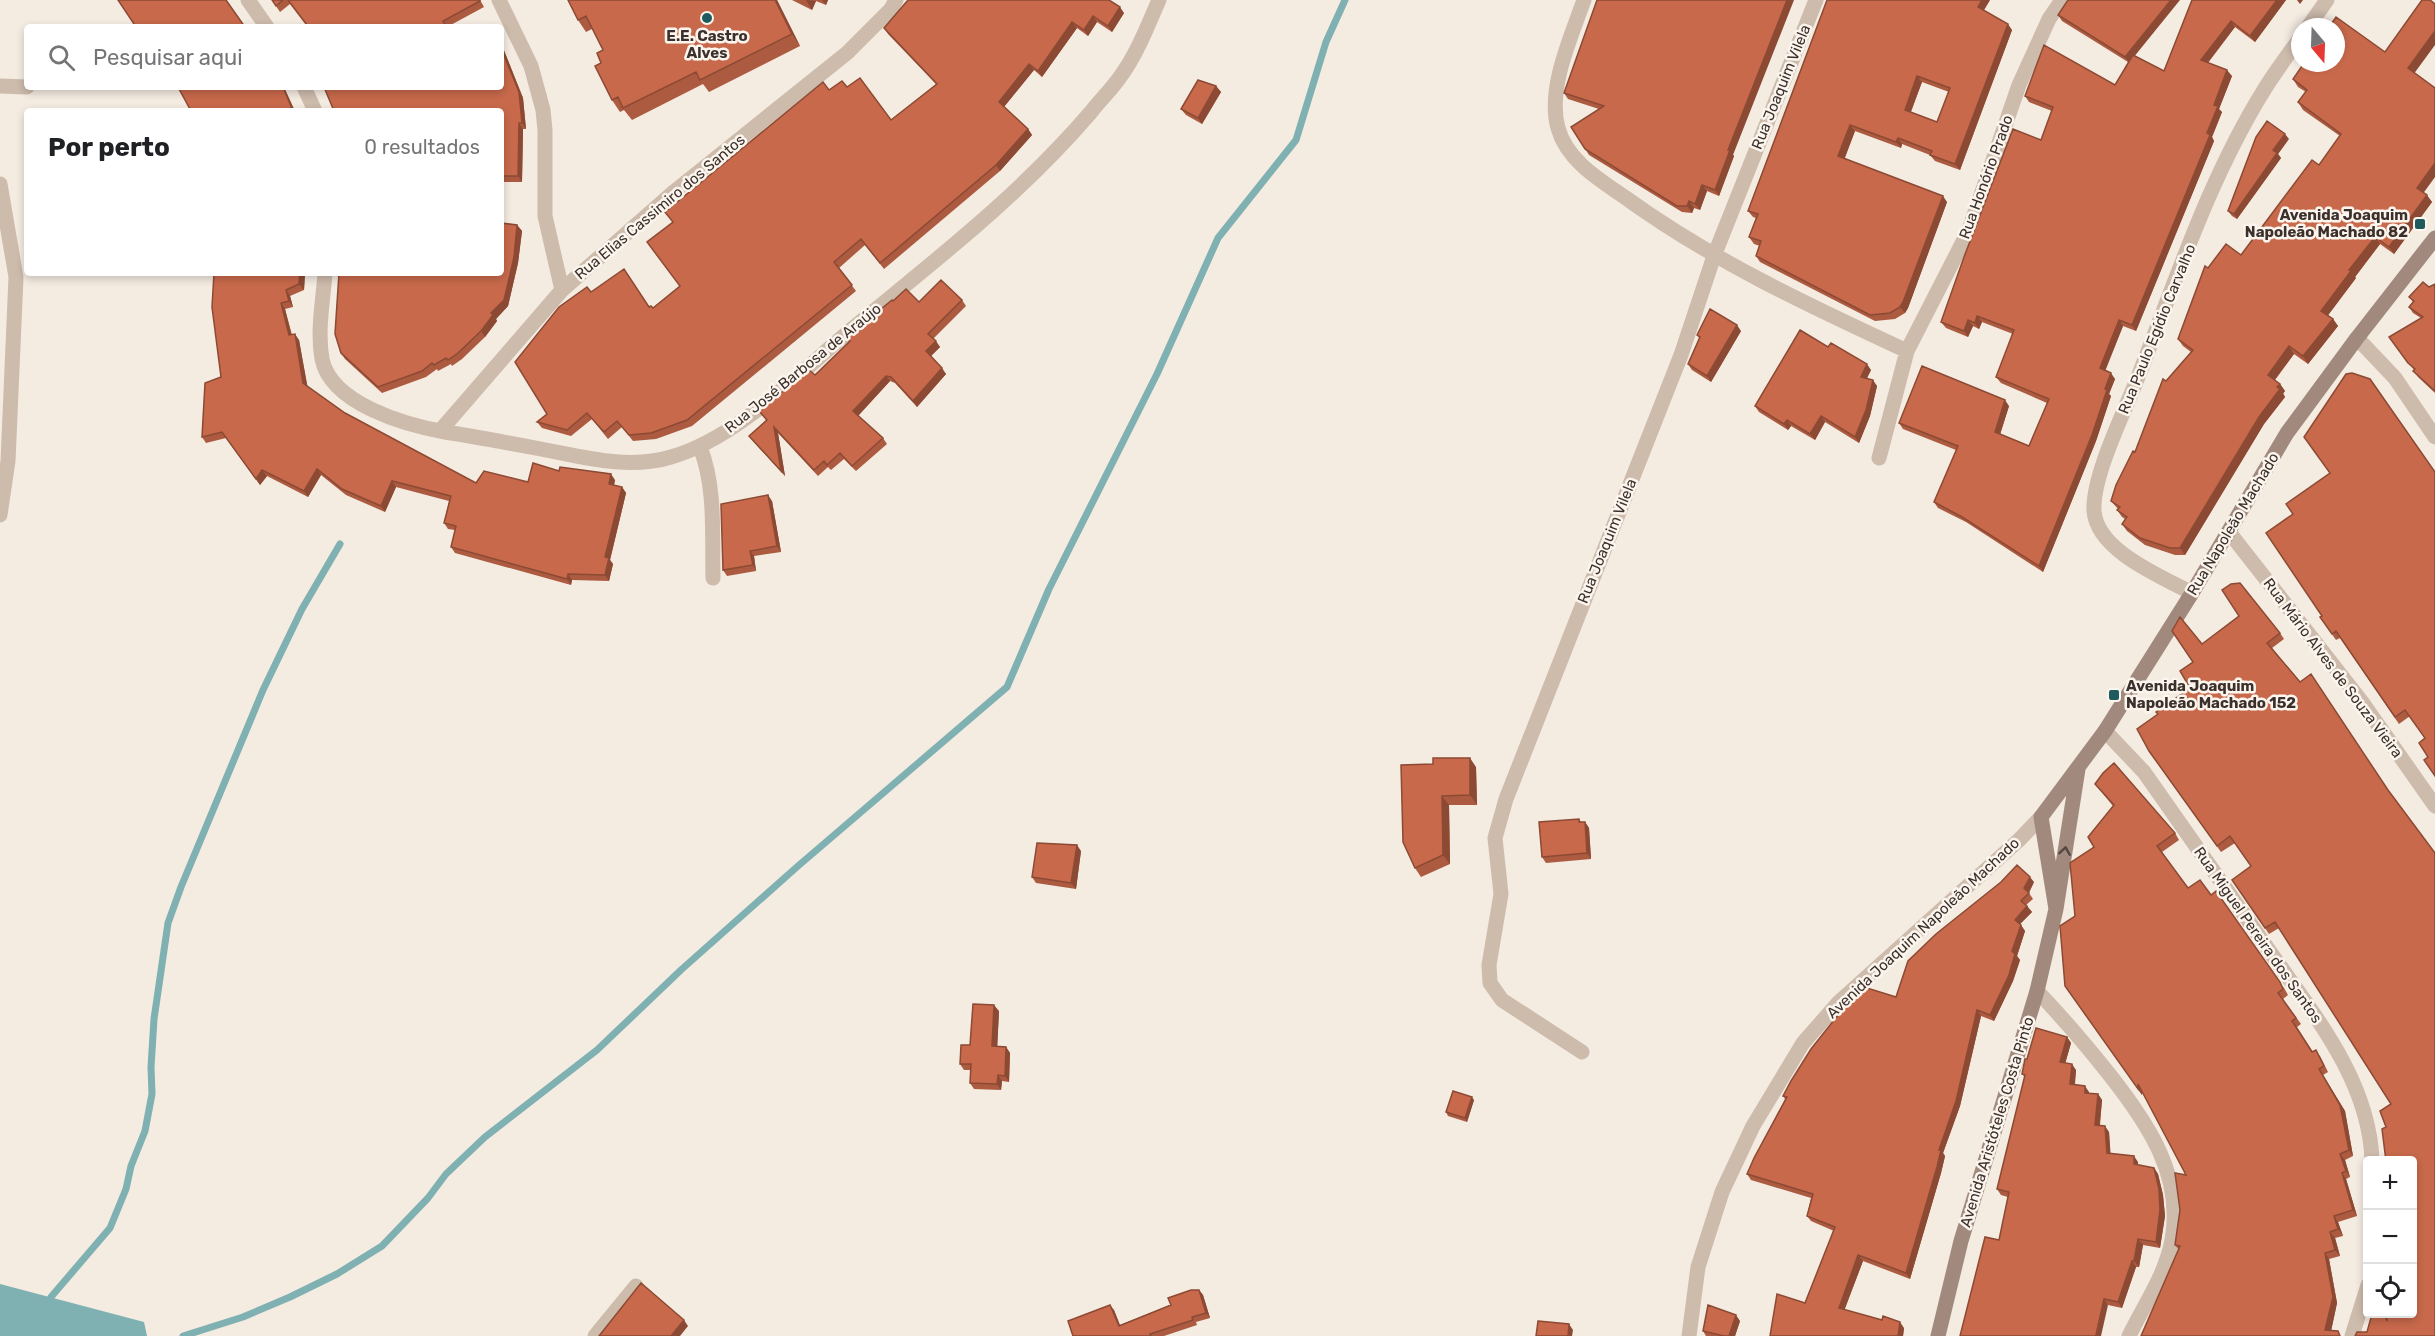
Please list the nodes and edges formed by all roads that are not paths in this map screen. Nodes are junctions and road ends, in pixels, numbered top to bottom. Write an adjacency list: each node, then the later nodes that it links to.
1 (248, 0): 10 (street)
2 (499, 0): 20 (street)
3 (896, 0): 20 (street, Rua Elias Cassimiro dos Santos)
4 (1160, 0): 25 (street, Rua José Barbosa de Araújo)
5 (1584, 0): 18 (street)
6 (1816, 0): 18 (street, Rua Joaquim Vilela)
7 (2062, 0): 22 (street, Rua Honório Prado)
8 (2327, 0): 9 (street)
9 (2314, 18)
10 (265, 24)
11 (2291, 51): 31 (street, Rua Paulo Egídio Carvalho)
12 (0, 86): 13 (street)
13 (24, 87)
14 (305, 90): 15 (street)
15 (314, 108)
16 (0, 184): 27 (street)
17 (2433, 243): 21 (main road, Rua Napoleão Machado)
18 (1714, 256): 22 (street); 38 (street, Rua Joaquim Vilela)
19 (325, 276): 23 (street, Rua José Barbosa de Araújo)
20 (562, 290): 23 (street, Rua Elias Cassimiro dos Santos)
21 (2357, 338): 24 (street); 29 (main road, Rua Napoleão Machado)
22 (1907, 351): 26 (street, Rua Honório Prado)
23 (440, 431): 25 (street, Rua José Barbosa de Araújo)
24 (2435, 437)
25 (700, 447): 30 (street)
26 (1879, 458)
27 (4, 461): 28 (street)
28 (0, 515)
29 (2229, 532): 31 (main road, Rua Napoleão Machado); 34 (street, Rua Mário Alves de Souza Vieira)
30 (713, 578)
31 (2192, 592): 32 (main road, Rua Napoleão Machado)
32 (2105, 731): 33 (main road, Rua Napoleão Machado); 39 (street, Rua Miguel Pereira dos Santos)
33 (2078, 766): 35 (main road, Rua Napoleão Machado); 36 (main road, Avenida Aristóteles Costa Pinto, one-way to 33)
34 (2435, 806)
35 (2040, 817): 36 (main road, Avenida Aristóteles Costa Pinto); 43 (street, Avenida Joaquim Napoleão Machado)
36 (2056, 909): 37 (main road, Avenida Aristóteles Costa Pinto)
37 (2037, 991): 44 (main road, Avenida Aristóteles Costa Pinto); 45 (street)
38 (1582, 1052)
39 (2371, 1156)
40 (636, 1286): 42 (street)
41 (2363, 1299): 46 (street)
42 (595, 1336)
43 (1689, 1336)
44 (1938, 1336)
45 (2129, 1336)
46 (2352, 1336)

